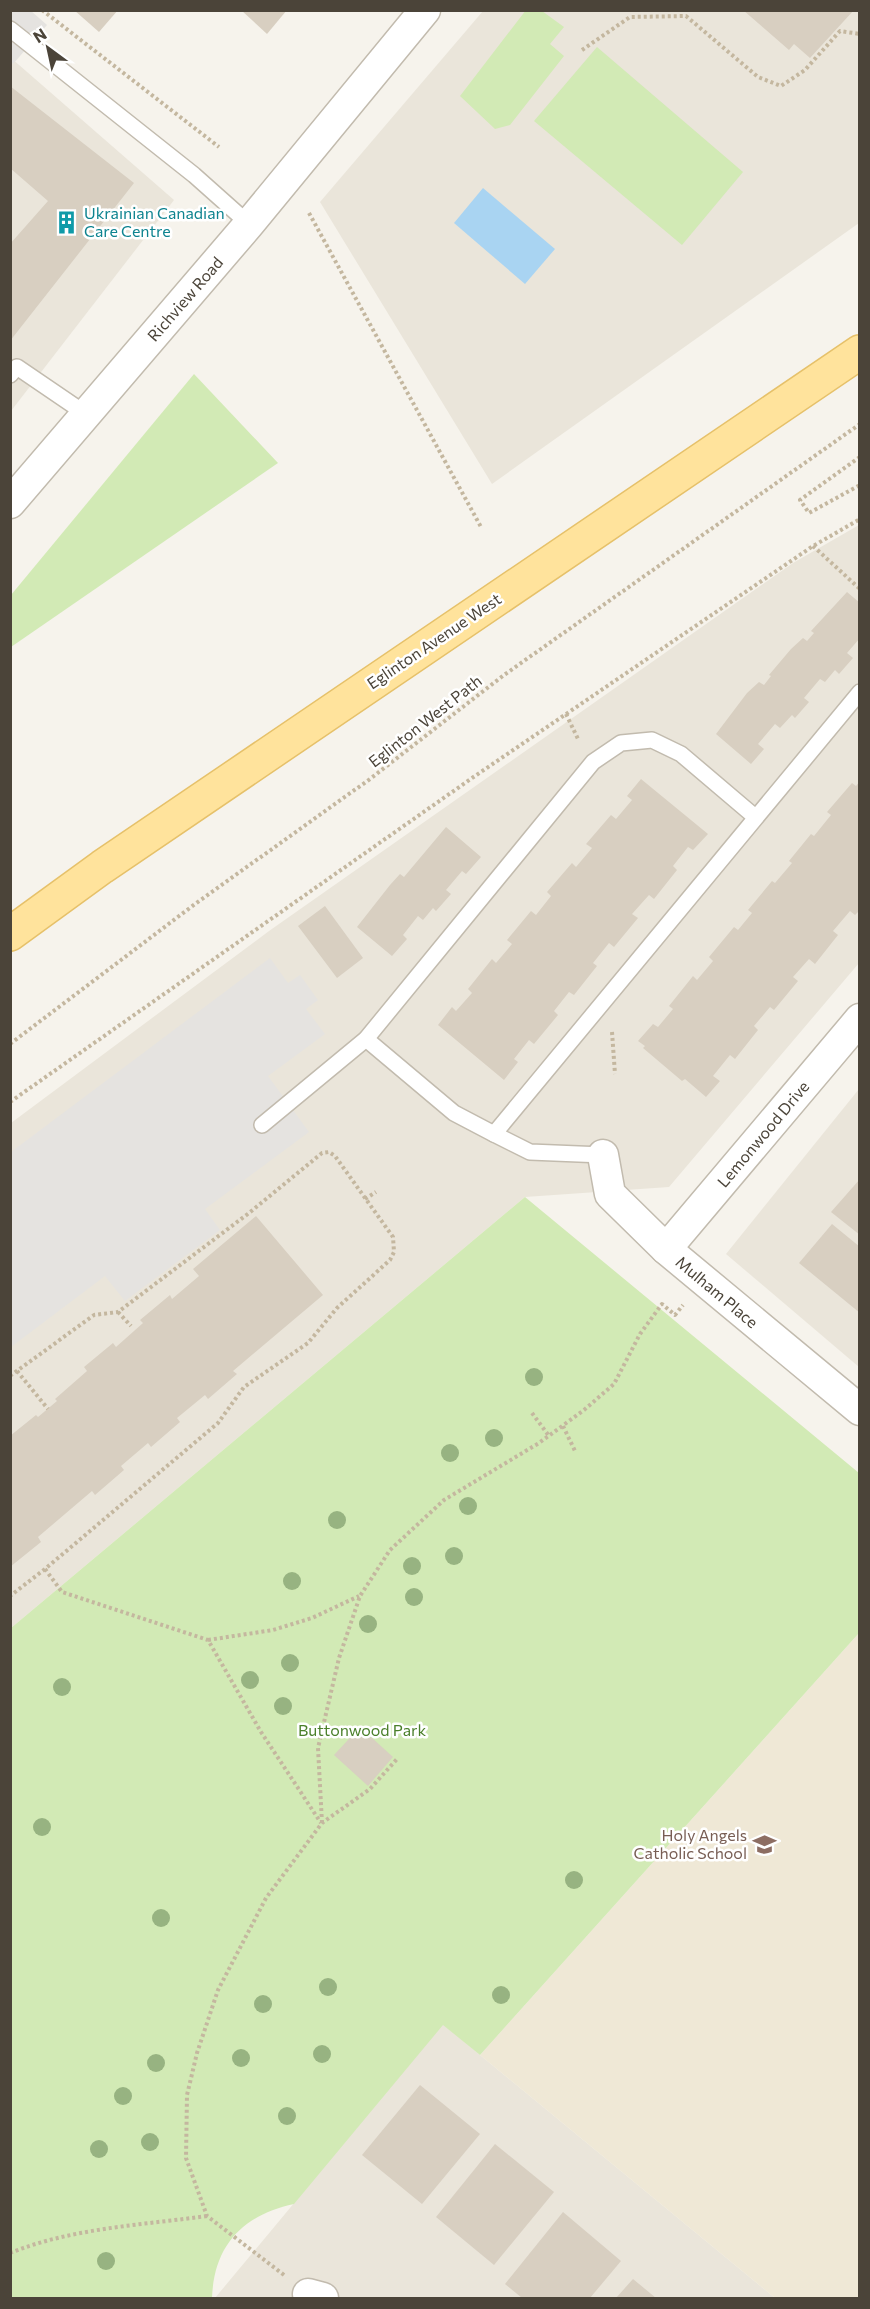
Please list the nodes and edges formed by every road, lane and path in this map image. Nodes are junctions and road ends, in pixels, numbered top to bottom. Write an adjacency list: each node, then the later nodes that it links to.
1 (42, 10): 6 (path)
2 (425, 10): 8 (street, Richview Road)
3 (10, 29): 8 (lane)
4 (860, 34): 5 (path)
5 (582, 50)
6 (219, 147)
7 (309, 213): 17 (path)
8 (249, 224): 11 (street, Richview Road)
9 (860, 352): 22 (main road, Eglinton Avenue West)
10 (10, 375): 11 (lane)
11 (86, 414): 15 (street, Richview Road)
12 (860, 424): 26 (path, Eglinton West Path)
13 (860, 457): 14 (path)
14 (860, 485)
15 (10, 503)
16 (860, 519): 18 (path)
17 (481, 527)
18 (813, 546): 19 (path); 28 (path)
19 (860, 589)
20 (860, 692): 21 (lane)
21 (754, 816): 25 (lane); 30 (lane)
22 (10, 934)
23 (860, 1019): 34 (street, Lemonwood Drive)
24 (611, 1023): 27 (path)
25 (366, 1039): 29 (lane); 30 (lane)
26 (10, 1044)
27 (615, 1074)
28 (10, 1102)
29 (262, 1125)
30 (494, 1134): 31 (lane)
31 (603, 1155): 34 (street, Mulham Place)
32 (376, 1192): 33 (path)
33 (365, 1199): 36 (path); 46 (path)
34 (666, 1249): 41 (street, Mulham Place)
35 (688, 1299): 43 (path)
36 (118, 1312): 37 (path); 38 (path)
37 (131, 1326)
38 (17, 1371): 39 (path); 40 (path)
39 (10, 1376)
40 (48, 1409)
41 (860, 1410)
42 (532, 1413): 44 (path)
43 (563, 1426): 44 (path); 45 (path)
44 (549, 1436): 48 (path)
45 (575, 1451)
46 (45, 1569): 47 (path); 49 (path)
47 (10, 1596)
48 (360, 1596): 49 (path); 51 (path)
49 (208, 1640): 51 (path)
50 (397, 1759): 51 (path)
51 (322, 1823): 52 (path)
52 (207, 2216): 53 (path); 54 (path)
53 (10, 2253)
54 (316, 2296)

